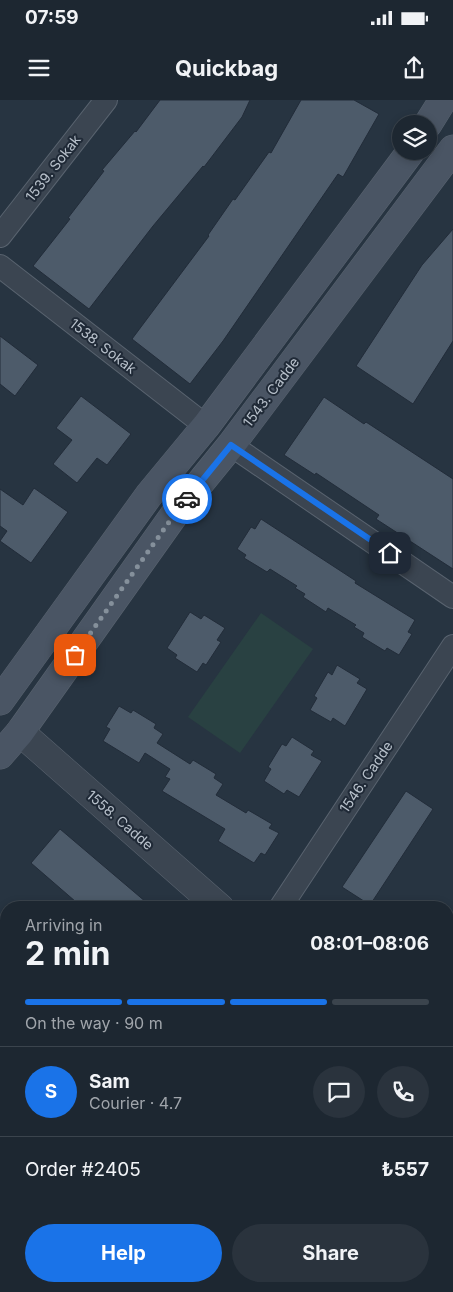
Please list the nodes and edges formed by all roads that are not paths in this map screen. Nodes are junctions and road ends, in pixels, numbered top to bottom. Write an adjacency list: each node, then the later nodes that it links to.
1 (106, 100): 6 (street, 1539. Sokak)
2 (443, 100): 3 (main road)
3 (434, 115)
4 (453, 149): 9 (main road, 1543. Cadde)
5 (404, 160): 8 (main road)
6 (0, 236)
7 (0, 266): 8 (street, 1538. Sokak)
8 (206, 426): 12 (main road)
9 (231, 445): 10 (street); 13 (main road, 1543. Cadde)
10 (453, 597)
11 (453, 646): 16 (street, 1546. Cadde)
12 (0, 701)
13 (20, 732): 14 (main road, 1543. Cadde); 15 (street, 1558. Cadde)
14 (0, 755)
15 (212, 901)
16 (285, 901)

